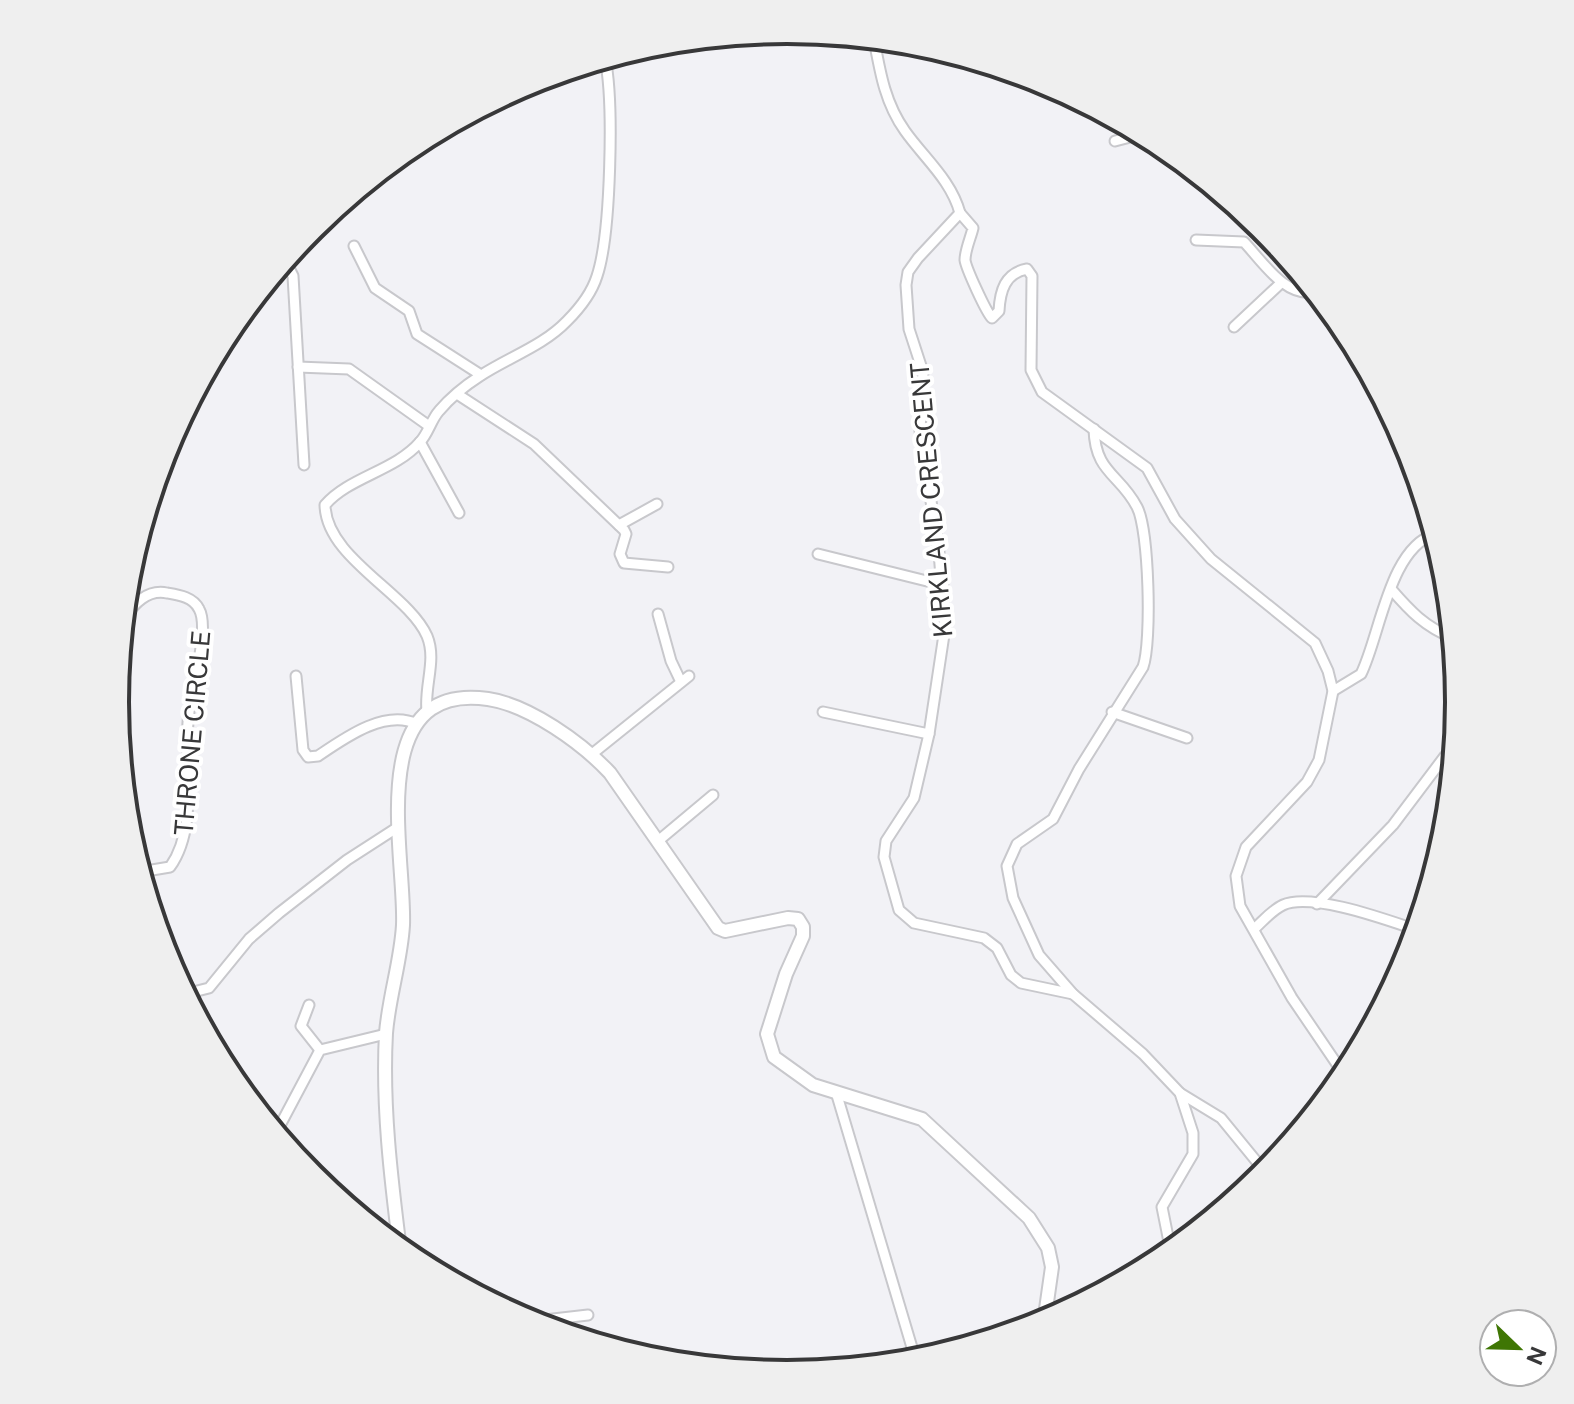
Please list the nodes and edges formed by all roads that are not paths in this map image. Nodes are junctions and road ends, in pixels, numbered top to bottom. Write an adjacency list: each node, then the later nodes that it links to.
1 (876, 51): 5 (street)
2 (606, 69): 13 (street)
3 (1126, 138): 4 (street)
4 (1115, 141)
5 (960, 213): 16 (street); 25 (street, KIRKLAND CRESCENT)
6 (1196, 240): 9 (street)
7 (354, 246): 13 (street)
8 (290, 270): 12 (street)
9 (1281, 283): 10 (street); 11 (street)
10 (1302, 293)
11 (1234, 327)
12 (298, 367): 15 (street); 18 (street)
13 (481, 375): 14 (street)
14 (457, 394): 15 (street); 21 (street)
15 (429, 426): 17 (street)
16 (1094, 429): 31 (street); 34 (street)
17 (420, 442): 20 (street); 32 (street)
18 (304, 465)
19 (657, 504): 21 (street)
20 (459, 513)
21 (619, 525): 24 (street)
22 (1425, 540): 26 (street)
23 (818, 554): 25 (street)
24 (668, 567)
25 (943, 585): 36 (street, KIRKLAND CRESCENT)
26 (1391, 589): 29 (street); 31 (street)
27 (138, 599): 43 (street, THRONE CIRCLE)
28 (658, 614): 38 (street)
29 (1441, 633)
30 (296, 676): 35 (street)
31 (1333, 691): 46 (street)
32 (427, 711): 35 (main road); 38 (main road)
33 (823, 712): 36 (street)
34 (1112, 712): 37 (street); 48 (street)
35 (417, 724): 41 (main road)
36 (929, 734): 48 (street, KIRKLAND CRESCENT)
37 (1187, 738)
38 (592, 754): 42 (main road)
39 (1442, 760): 44 (street)
40 (713, 795): 42 (street)
41 (395, 829): 47 (street); 50 (main road)
42 (658, 841): 53 (main road)
43 (151, 870)
44 (1317, 904): 45 (street); 46 (street)
45 (1405, 927)
46 (1254, 929): 52 (street)
47 (196, 991)
48 (1073, 994): 54 (street)
49 (309, 1005): 51 (street)
50 (386, 1034): 51 (street); 57 (main road)
51 (320, 1050): 55 (street)
52 (1337, 1064)
53 (836, 1092): 59 (main road); 62 (street)
54 (1180, 1093): 56 (street); 58 (street)
55 (281, 1123)
56 (1257, 1162)
57 (398, 1233)
58 (1168, 1238)
59 (1046, 1307)
60 (588, 1315): 61 (street)
61 (558, 1318)
62 (912, 1348)

